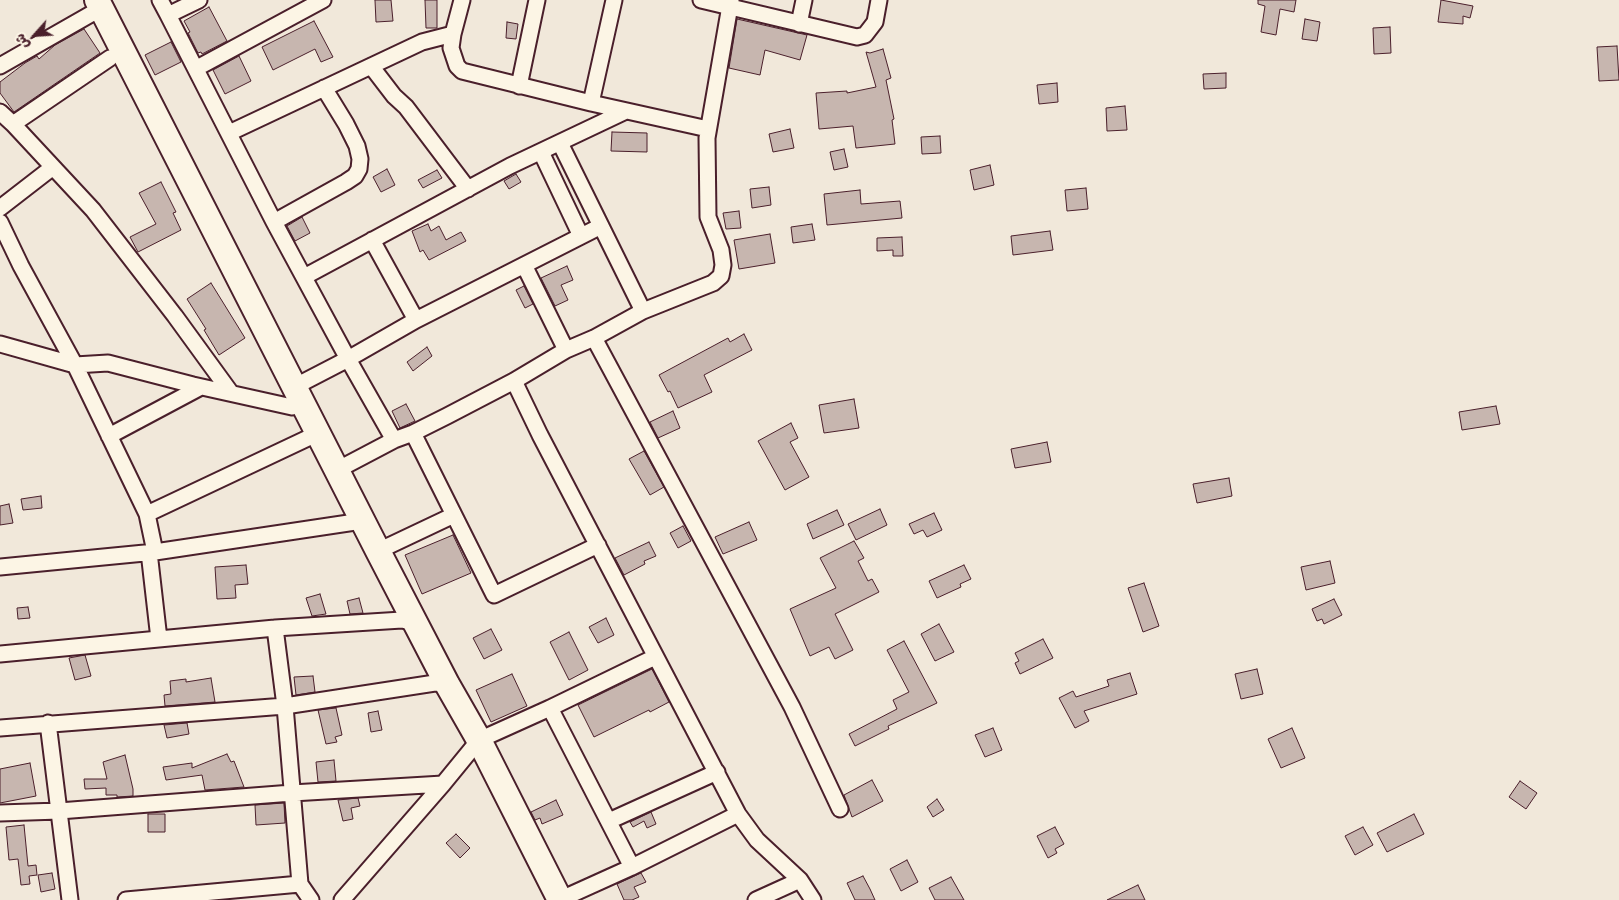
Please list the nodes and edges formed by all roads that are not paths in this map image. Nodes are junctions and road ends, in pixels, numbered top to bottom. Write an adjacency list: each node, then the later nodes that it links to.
1 (160, 0): 12 (street)
2 (199, 0): 12 (street)
3 (323, 0): 18 (street)
4 (462, 0): 14 (street)
5 (537, 0): 19 (street)
6 (614, 0): 21 (street)
7 (701, 0): 10 (street)
8 (804, 0): 13 (street)
9 (879, 0): 13 (street)
10 (730, 3): 13 (street); 25 (street)
11 (91, 5): 15 (main road); 16 (street); 49 (main road)
12 (168, 15): 18 (street)
13 (799, 24)
14 (453, 34): 17 (street); 19 (street)
15 (110, 58): 24 (street); 49 (main road)
16 (0, 66)
17 (371, 66): 20 (street); 30 (street)
18 (196, 68): 26 (street)
19 (519, 86): 21 (street)
20 (324, 88): 26 (street); 33 (street)
21 (591, 103): 22 (street)
22 (626, 111): 25 (street); 27 (street)
23 (0, 112): 24 (street)
24 (13, 124): 29 (street)
25 (708, 129): 39 (street)
26 (229, 133): 33 (street)
27 (560, 143): 28 (street); 34 (street)
28 (541, 152): 30 (street); 35 (street)
29 (53, 167): 31 (street); 48 (street)
30 (468, 189): 36 (street)
31 (0, 208)
32 (0, 222): 45 (street)
33 (274, 222): 38 (street)
34 (601, 226): 35 (street); 39 (street)
35 (581, 236): 37 (street)
36 (372, 240): 38 (street); 40 (street)
37 (524, 265): 40 (street); 43 (street)
38 (304, 277): 44 (street)
39 (643, 311): 41 (street)
40 (416, 320): 44 (street)
41 (594, 338): 43 (street); 76 (street)
42 (0, 344): 45 (street)
43 (566, 350): 46 (street)
44 (348, 359): 49 (street); 53 (street)
45 (75, 365): 47 (street); 51 (street)
46 (514, 381): 50 (street); 58 (street)
47 (202, 387): 48 (street); 51 (street)
48 (231, 393): 49 (street)
49 (293, 397): 52 (main road); 54 (main road)
50 (414, 433): 53 (street); 56 (street)
51 (109, 436): 55 (street)
52 (308, 438): 55 (street); 57 (main road)
53 (394, 440): 54 (street)
54 (336, 470): 57 (main road)
55 (147, 514): 60 (street)
56 (454, 515): 58 (street); 59 (street)
57 (356, 522): 59 (main road); 60 (street); 62 (main road)
58 (598, 545): 66 (street)
59 (378, 551): 62 (main road)
60 (152, 552): 61 (street); 64 (street)
61 (0, 567)
62 (408, 621): 63 (street); 67 (main road)
63 (275, 628): 64 (street); 68 (street)
64 (159, 639): 65 (street)
65 (0, 654)
66 (655, 657): 69 (street); 73 (street)
67 (441, 684): 68 (street); 72 (main road)
68 (285, 706): 70 (street); 75 (street)
69 (550, 708): 72 (street); 80 (street)
70 (48, 723): 71 (street); 77 (street)
71 (0, 728)
72 (474, 745): 74 (street); 88 (main road)
73 (717, 772): 79 (street); 80 (street)
74 (443, 784): 75 (street); 84 (street)
75 (292, 794): 77 (street); 83 (street)
76 (840, 809)
77 (59, 811): 78 (street); 85 (street)
78 (0, 813)
79 (738, 814): 81 (street); 82 (street)
80 (609, 822): 81 (street)
81 (632, 867): 88 (street)
82 (800, 880): 89 (street); 90 (street)
83 (300, 884): 86 (street); 87 (street)
84 (349, 898)
85 (70, 900)
86 (126, 900)
87 (312, 900)
88 (556, 900)
89 (756, 900)
90 (813, 900)

